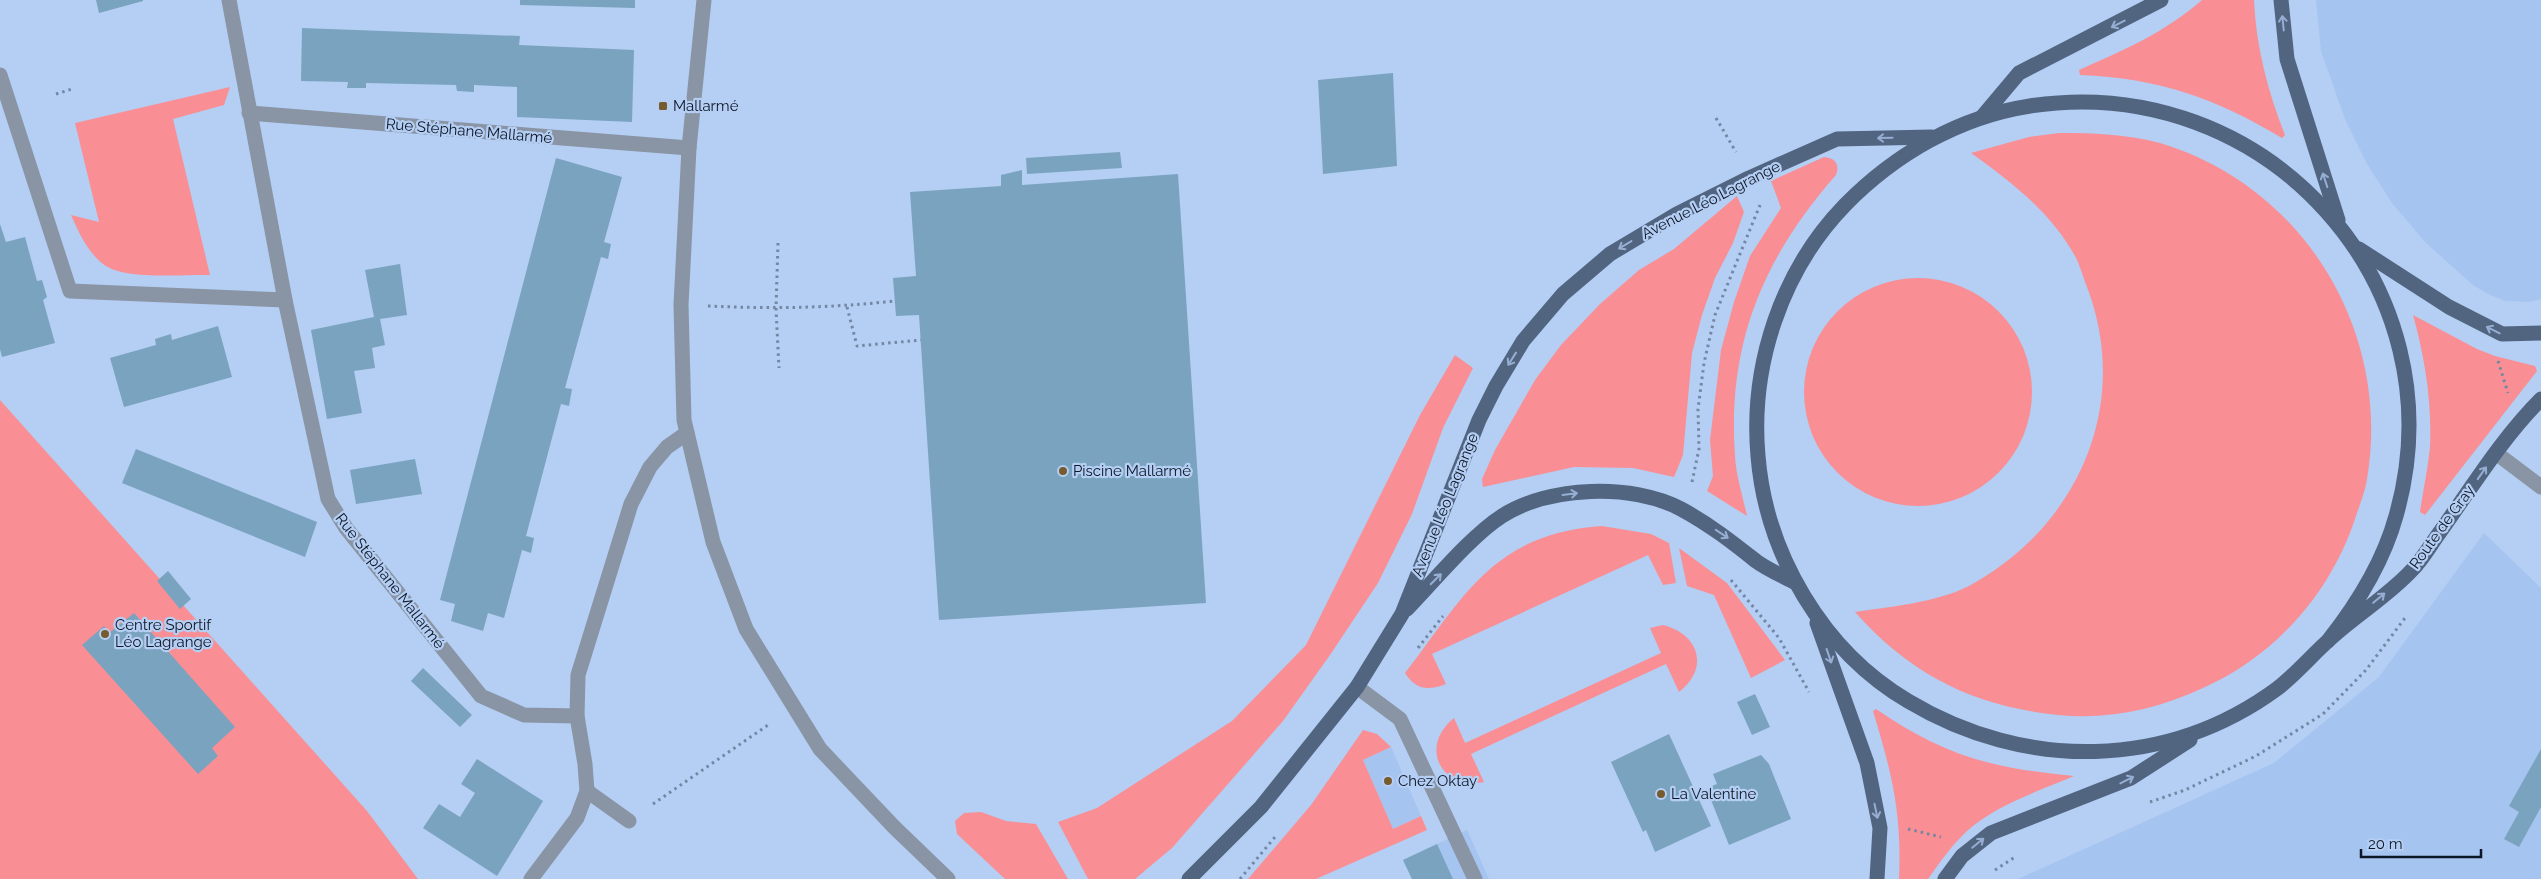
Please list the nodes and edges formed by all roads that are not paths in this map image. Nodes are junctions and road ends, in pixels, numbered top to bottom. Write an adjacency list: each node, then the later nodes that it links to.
1 (229, 0): 6 (street, Rue Stéphane Mallarmé)
2 (704, 0): 9 (street)
3 (2161, 0): 7 (main road, one-way to 7)
4 (2281, 0): 10 (main road, one-way to 4)
5 (0, 75): 12 (street)
6 (249, 113): 9 (street, Rue Stéphane Mallarmé); 12 (street, Rue Stéphane Mallarmé)
7 (1982, 117): 8 (main road); 10 (main road)
8 (1934, 137): 18 (main road); 20 (main road, Avenue Léo Lagrange, one-way to 20)
9 (689, 148): 15 (street)
10 (2340, 226): 11 (main road)
11 (2354, 246): 13 (main road, one-way to 11); 21 (main road)
12 (285, 300): 23 (street, Rue Stéphane Mallarmé)
13 (2541, 333)
14 (2541, 399): 16 (main road, Route de Gray)
15 (687, 434): 23 (street); 28 (street)
16 (2496, 453): 17 (street); 21 (main road, Route de Gray, one-way to 16)
17 (2541, 487)
18 (1796, 583): 19 (main road); 20 (main road, Avenue Léo Lagrange, one-way to 18)
19 (1812, 610): 24 (main road); 31 (main road, one-way to 31)
20 (1402, 614): 22 (main road, Avenue Léo Lagrange)
21 (2328, 640): 24 (main road)
22 (1357, 687): 29 (main road, Avenue Léo Lagrange); 30 (street)
23 (577, 716): 25 (street)
24 (2211, 726): 32 (main road, one-way to 24)
25 (587, 791): 26 (street); 27 (street)
26 (629, 821)
27 (531, 879)
28 (948, 879)
29 (1189, 879)
30 (1475, 879)
31 (1877, 879)
32 (1945, 879)

